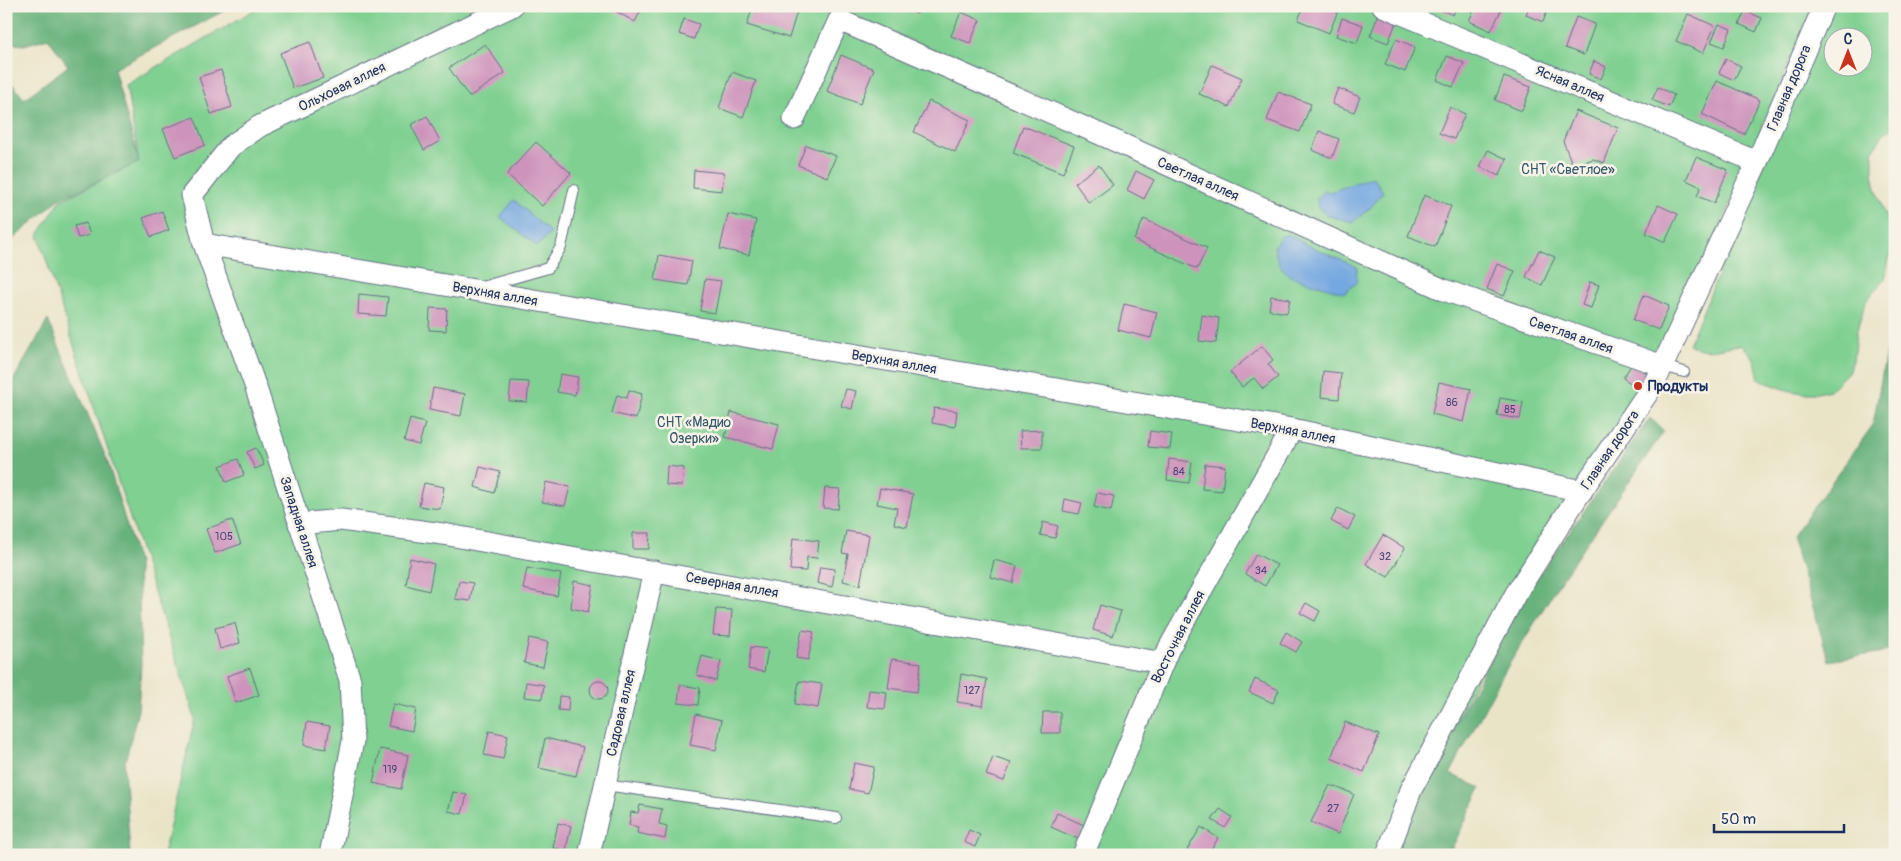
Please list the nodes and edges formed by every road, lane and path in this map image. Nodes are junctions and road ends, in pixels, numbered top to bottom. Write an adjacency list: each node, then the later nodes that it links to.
1 (512, 6): 7 (street, Ольховая аллея)
2 (1383, 6): 5 (street, Ясная аллея)
3 (1824, 6): 5 (street, Главная дорога)
4 (794, 119): 10 (street, Светлая аллея)
5 (1757, 162): 10 (street, Главная дорога)
6 (574, 190): 9 (lane)
7 (192, 195): 8 (street, Западная аллея)
8 (204, 244): 9 (street, Верхняя аллея); 14 (street, Западная аллея)
9 (472, 290): 12 (street, Верхняя аллея)
10 (1663, 366): 11 (lane); 13 (street, Главная дорога)
11 (1684, 372)
12 (1292, 429): 13 (street, Верхняя аллея); 16 (street, Восточная аллея)
13 (1582, 491): 22 (street, Главная дорога)
14 (299, 524): 15 (street, Северная аллея); 19 (street, Западная аллея)
15 (654, 571): 16 (street, Северная аллея); 17 (street, Садовая аллея)
16 (1163, 663): 21 (street, Восточная аллея)
17 (605, 785): 18 (lane); 20 (street, Садовая аллея)
18 (836, 818)
19 (330, 855)
20 (589, 855)
21 (1083, 855)
22 (1386, 855)

